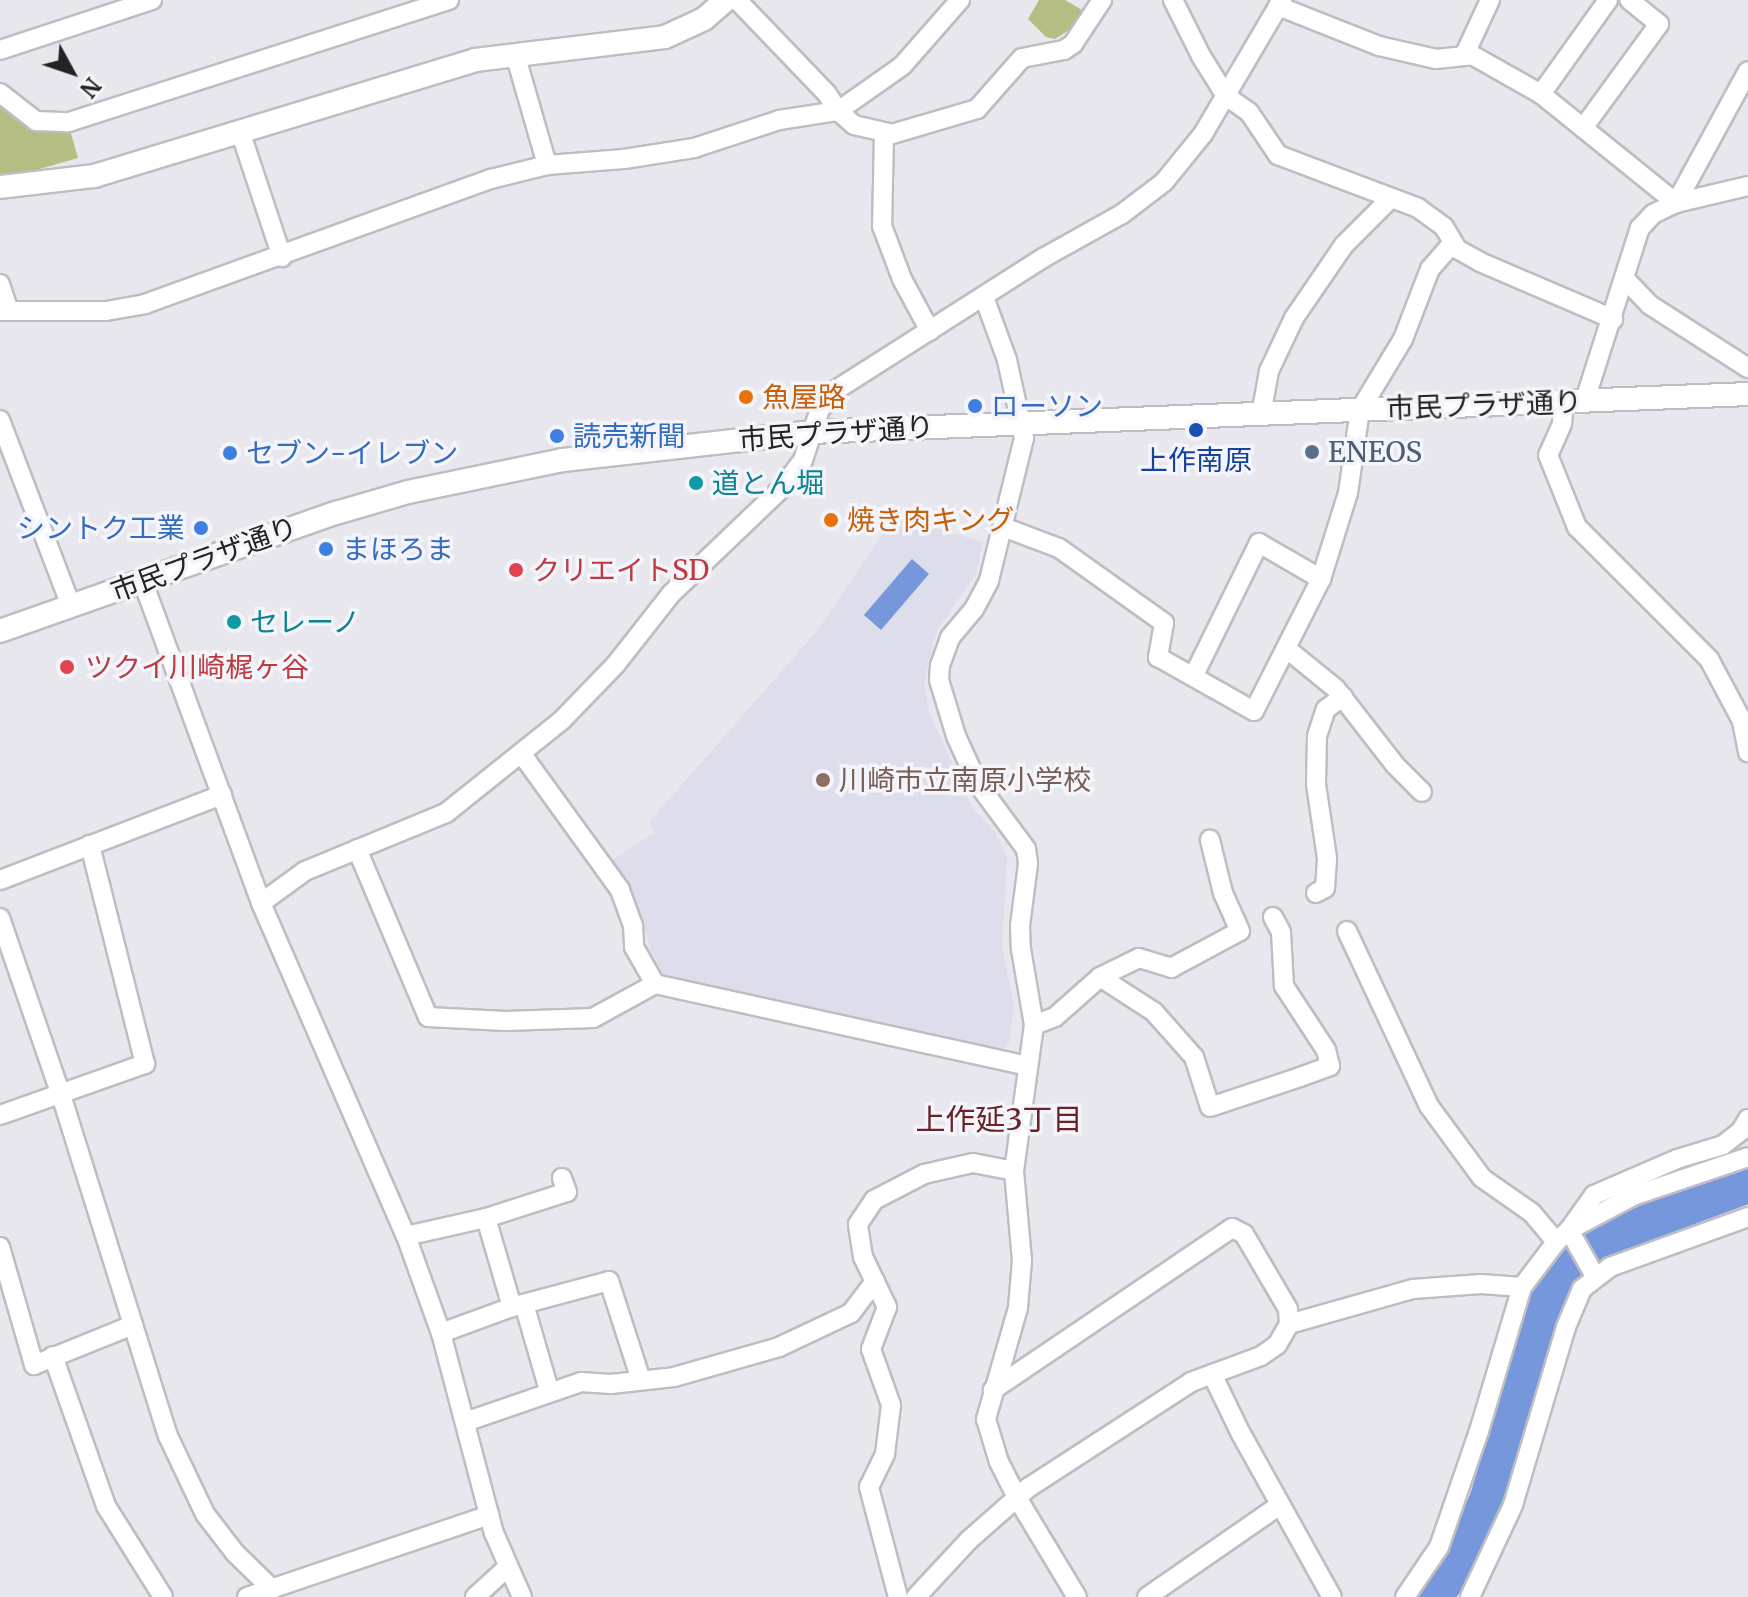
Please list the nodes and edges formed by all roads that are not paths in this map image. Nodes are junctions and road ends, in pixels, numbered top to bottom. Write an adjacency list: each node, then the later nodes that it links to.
1 (152, 0): 12 (street)
2 (449, 0): 16 (street)
3 (726, 0): 13 (street)
4 (737, 0): 19 (street)
5 (960, 0): 19 (street)
6 (1102, 0): 22 (street)
7 (1173, 0): 18 (street)
8 (1490, 0): 14 (street)
9 (1608, 0): 17 (street)
10 (1629, 0): 20 (street)
11 (1280, 3): 14 (street); 18 (street)
12 (0, 50)
13 (515, 54): 21 (street); 23 (street)
14 (1464, 56): 17 (street)
15 (1748, 71): 27 (street)
16 (0, 93)
17 (1541, 94): 20 (street)
18 (1226, 96): 26 (street); 32 (street)
19 (838, 111): 22 (street); 23 (street)
20 (1583, 128): 27 (street)
21 (240, 131): 25 (street); 29 (street)
22 (884, 134): 35 (street)
23 (547, 165): 29 (street)
24 (1748, 186): 27 (street)
25 (0, 187)
26 (1390, 199): 28 (street); 40 (street)
27 (1676, 203): 30 (street)
28 (1452, 244): 34 (street); 39 (street)
29 (282, 257): 33 (street)
30 (1625, 279): 34 (street); 36 (street)
31 (0, 284): 33 (street)
32 (984, 297): 35 (street); 42 (street)
33 (4, 311)
34 (1613, 319): 38 (street)
35 (930, 331): 43 (street)
36 (1748, 368)
37 (1748, 394): 38 (street, 市民プラザ通り)
38 (1575, 401): 39 (street, 市民プラザ通り); 52 (street)
39 (1360, 410): 40 (street, 市民プラザ通り); 45 (street)
40 (1261, 415): 42 (street, 市民プラザ通り)
41 (0, 420): 47 (street)
42 (1023, 423): 43 (street, 市民プラザ通り); 44 (street)
43 (811, 432): 46 (street, 市民プラザ通り); 53 (street)
44 (1003, 527): 50 (street); 67 (street)
45 (1321, 579): 49 (street); 50 (street)
46 (143, 582): 47 (street, 市民プラザ通り); 55 (street)
47 (71, 606): 48 (street, 市民プラザ通り)
48 (0, 631)
49 (1287, 649): 50 (street); 51 (street)
50 (1194, 675)
51 (1343, 697): 54 (street); 60 (street)
52 (1748, 752)
53 (521, 753): 58 (street); 66 (street)
54 (1422, 792)
55 (222, 795): 57 (street); 61 (street)
56 (1210, 840): 65 (street)
57 (90, 845): 59 (street); 69 (street)
58 (357, 849): 61 (street); 66 (street)
59 (0, 880)
60 (1326, 890)
61 (261, 903): 77 (street)
62 (1273, 917): 65 (street)
63 (0, 918): 69 (street)
64 (1347, 931): 78 (street)
65 (1100, 977): 67 (street)
66 (655, 984): 68 (street)
67 (1034, 1025): 68 (street)
68 (1028, 1066): 73 (street)
69 (61, 1095): 70 (street); 85 (street)
70 (0, 1115)
71 (1748, 1119): 78 (street)
72 (1748, 1157): 78 (street)
73 (1014, 1171): 81 (street); 91 (street)
74 (562, 1178): 76 (street)
75 (1748, 1217): 80 (street)
76 (486, 1218): 77 (street); 83 (street)
77 (406, 1236): 86 (street)
78 (1566, 1237): 80 (street); 82 (street)
79 (0, 1247): 87 (street)
80 (1592, 1270): 99 (street)
81 (875, 1281): 89 (street); 104 (street)
82 (1522, 1287): 84 (street); 108 (street)
83 (518, 1306): 86 (street); 89 (street); 90 (street)
84 (1289, 1324): 88 (street); 91 (street)
85 (133, 1325): 87 (street); 97 (street)
86 (441, 1333): 92 (street)
87 (53, 1356): 100 (street)
88 (1212, 1374): 93 (street); 94 (street)
89 (641, 1380): 90 (street)
90 (549, 1390): 92 (street)
91 (993, 1390): 93 (street)
92 (465, 1422): 95 (street)
93 (1016, 1496): 98 (street); 105 (street)
94 (1280, 1505): 106 (street); 107 (street)
95 (489, 1515): 96 (street); 97 (street)
96 (508, 1567): 102 (street); 103 (street)
97 (272, 1589): 101 (street)
98 (924, 1594)
99 (1475, 1594)
100 (163, 1597)
101 (247, 1597)
102 (475, 1597)
103 (522, 1597)
104 (898, 1597)
105 (1077, 1597)
106 (1147, 1597)
107 (1332, 1597)
108 (1405, 1597)

